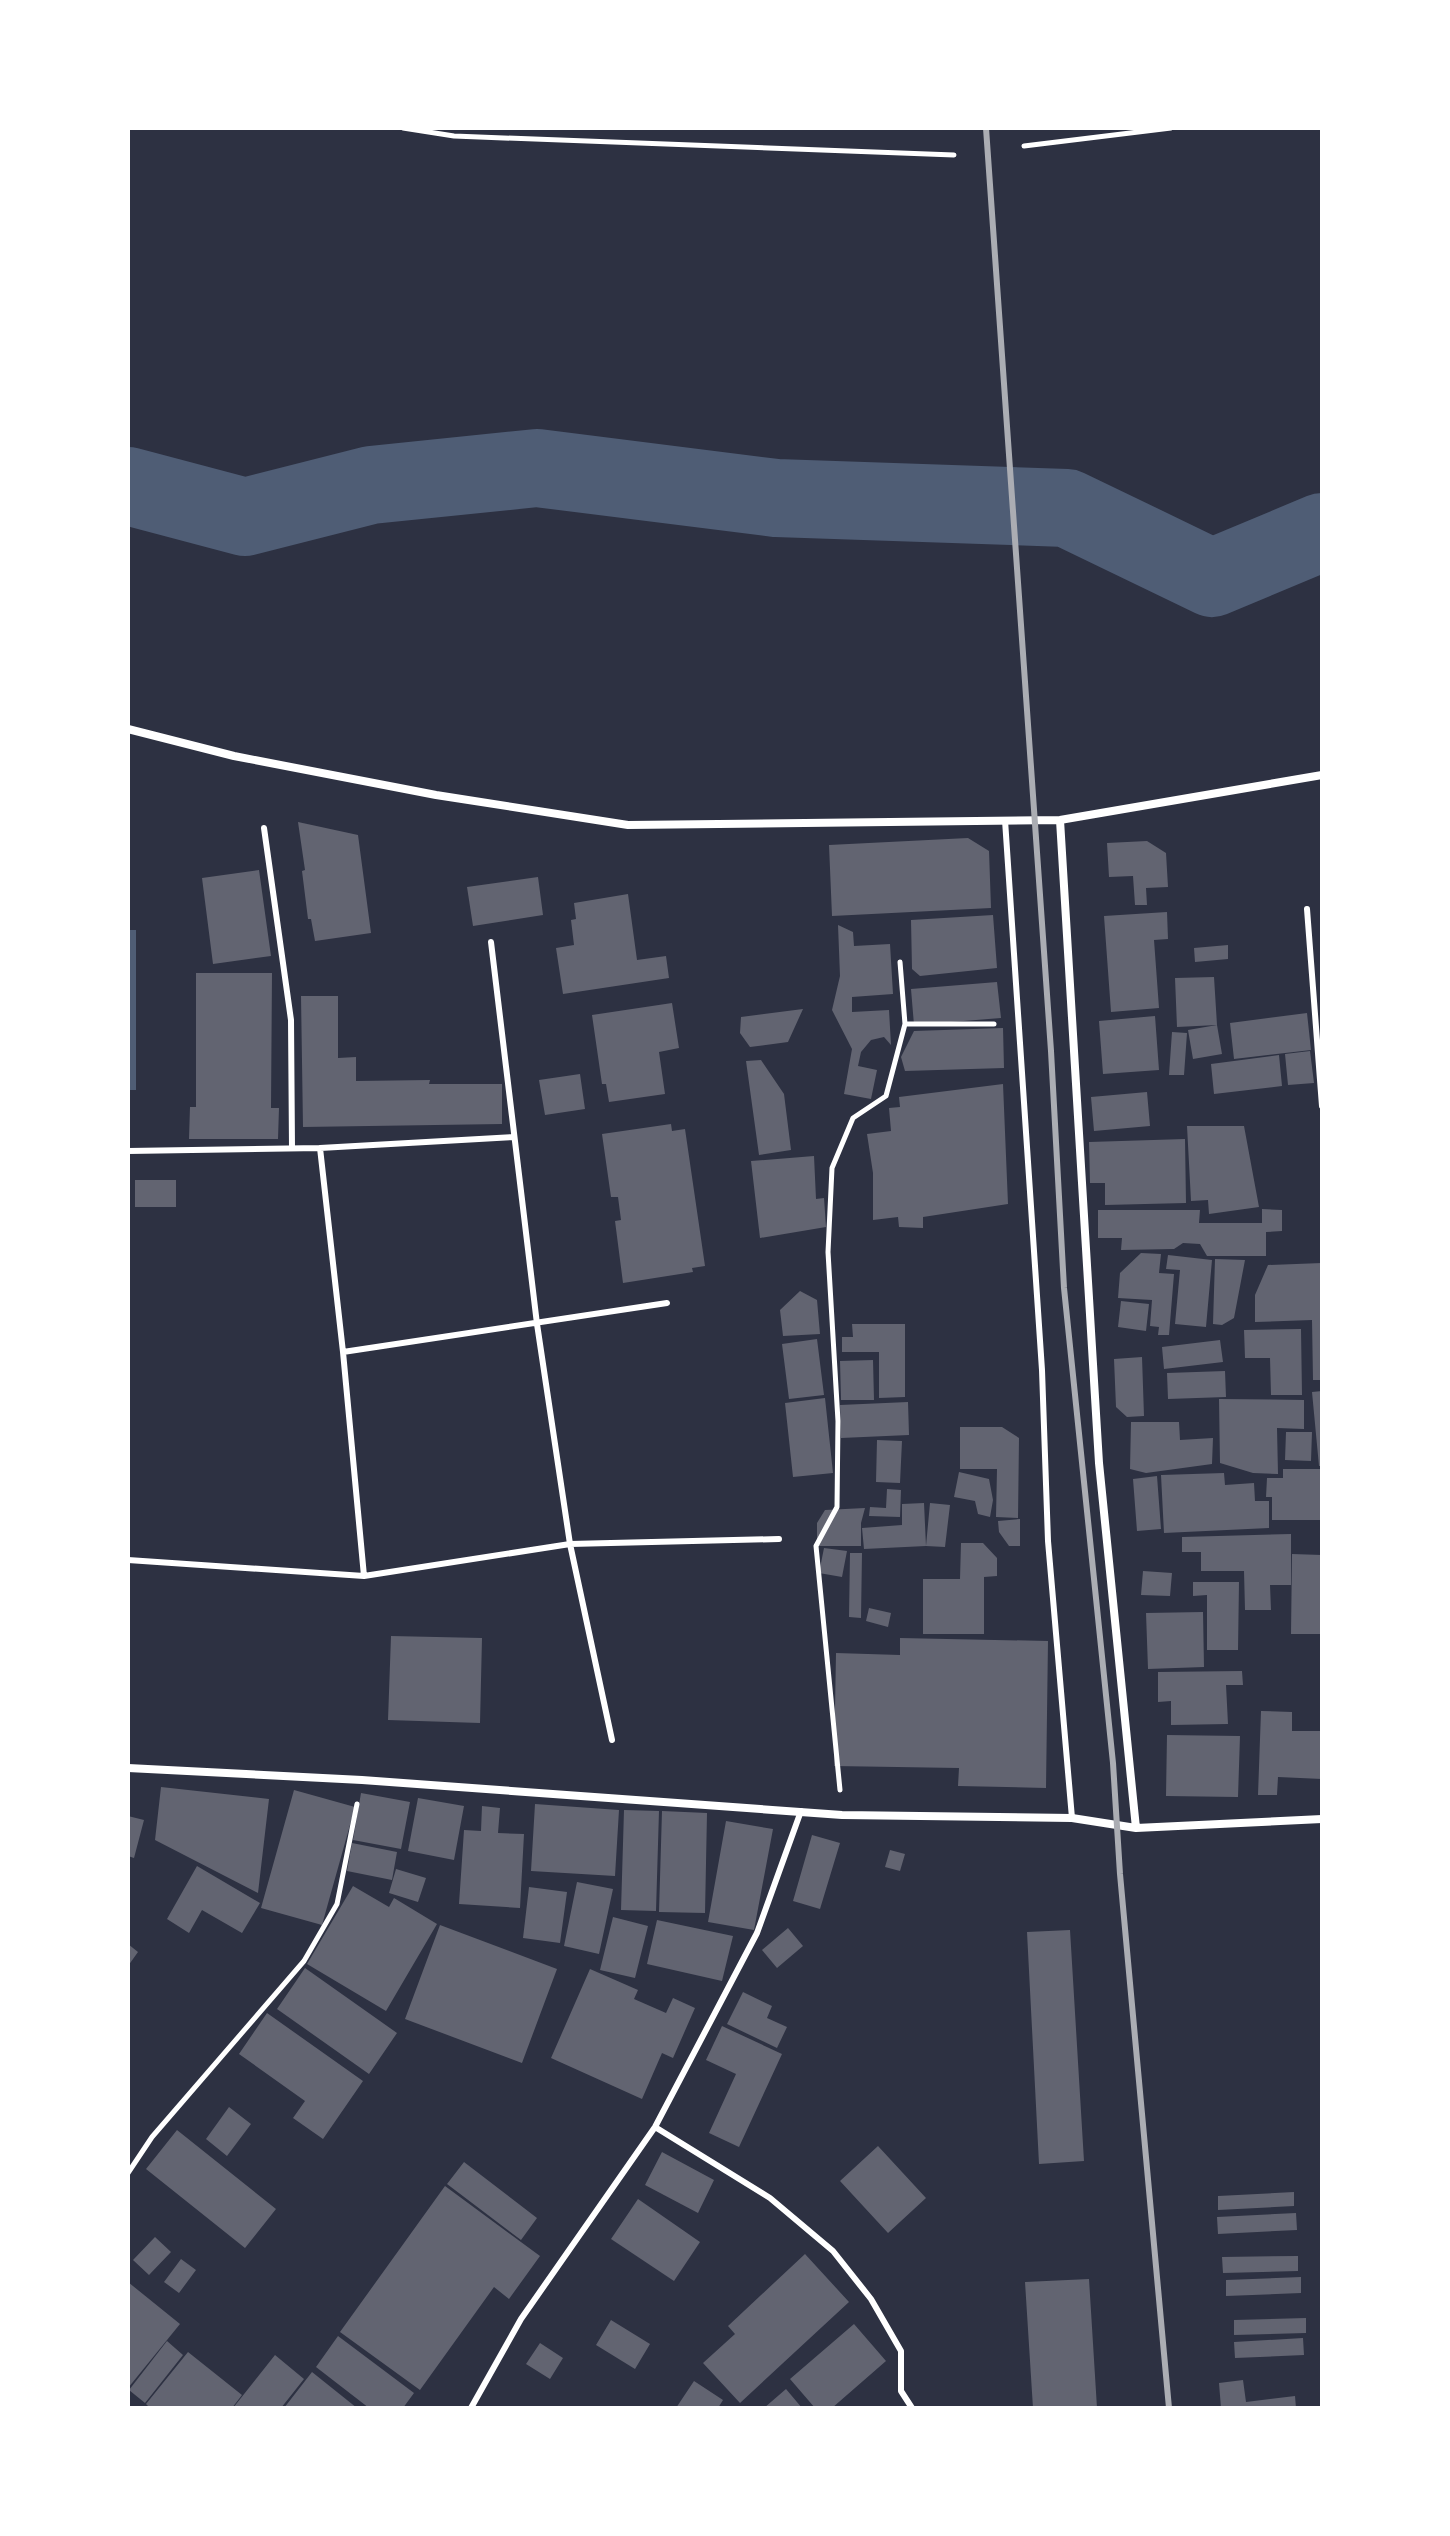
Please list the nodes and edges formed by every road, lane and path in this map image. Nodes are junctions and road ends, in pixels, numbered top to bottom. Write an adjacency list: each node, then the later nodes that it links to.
1 (403, 128): 4 (path)
2 (1171, 128): 3 (path)
3 (1024, 146)
4 (954, 155)
5 (128, 729): 7 (street)
6 (1322, 775): 8 (street)
7 (1005, 820): 8 (street); 14 (lane)
8 (1060, 820): 34 (street)
9 (264, 828): 17 (lane)
10 (1307, 909): 15 (lane)
11 (491, 942): 16 (lane)
12 (900, 962): 13 (path)
13 (905, 1024): 14 (path); 31 (path)
14 (1018, 1024): 32 (lane)
15 (1322, 1106)
16 (514, 1137): 18 (lane); 21 (lane)
17 (292, 1148): 18 (lane); 19 (lane)
18 (320, 1148): 22 (lane)
19 (128, 1151)
20 (667, 1303): 21 (lane)
21 (537, 1324): 22 (lane); 24 (lane)
22 (343, 1352): 26 (lane)
23 (779, 1539): 24 (lane)
24 (570, 1544): 26 (lane); 27 (lane)
25 (128, 1560): 26 (lane)
26 (364, 1576)
27 (612, 1740)
28 (128, 1768): 29 (street)
29 (362, 1780): 30 (street); 36 (path)
30 (801, 1811): 31 (street); 35 (lane)
31 (842, 1815): 32 (street)
32 (1072, 1818): 34 (street)
33 (1322, 1819): 34 (street)
34 (1136, 1828)
35 (655, 2127): 37 (lane); 38 (lane)
36 (128, 2173)
37 (471, 2408)
38 (912, 2408)

